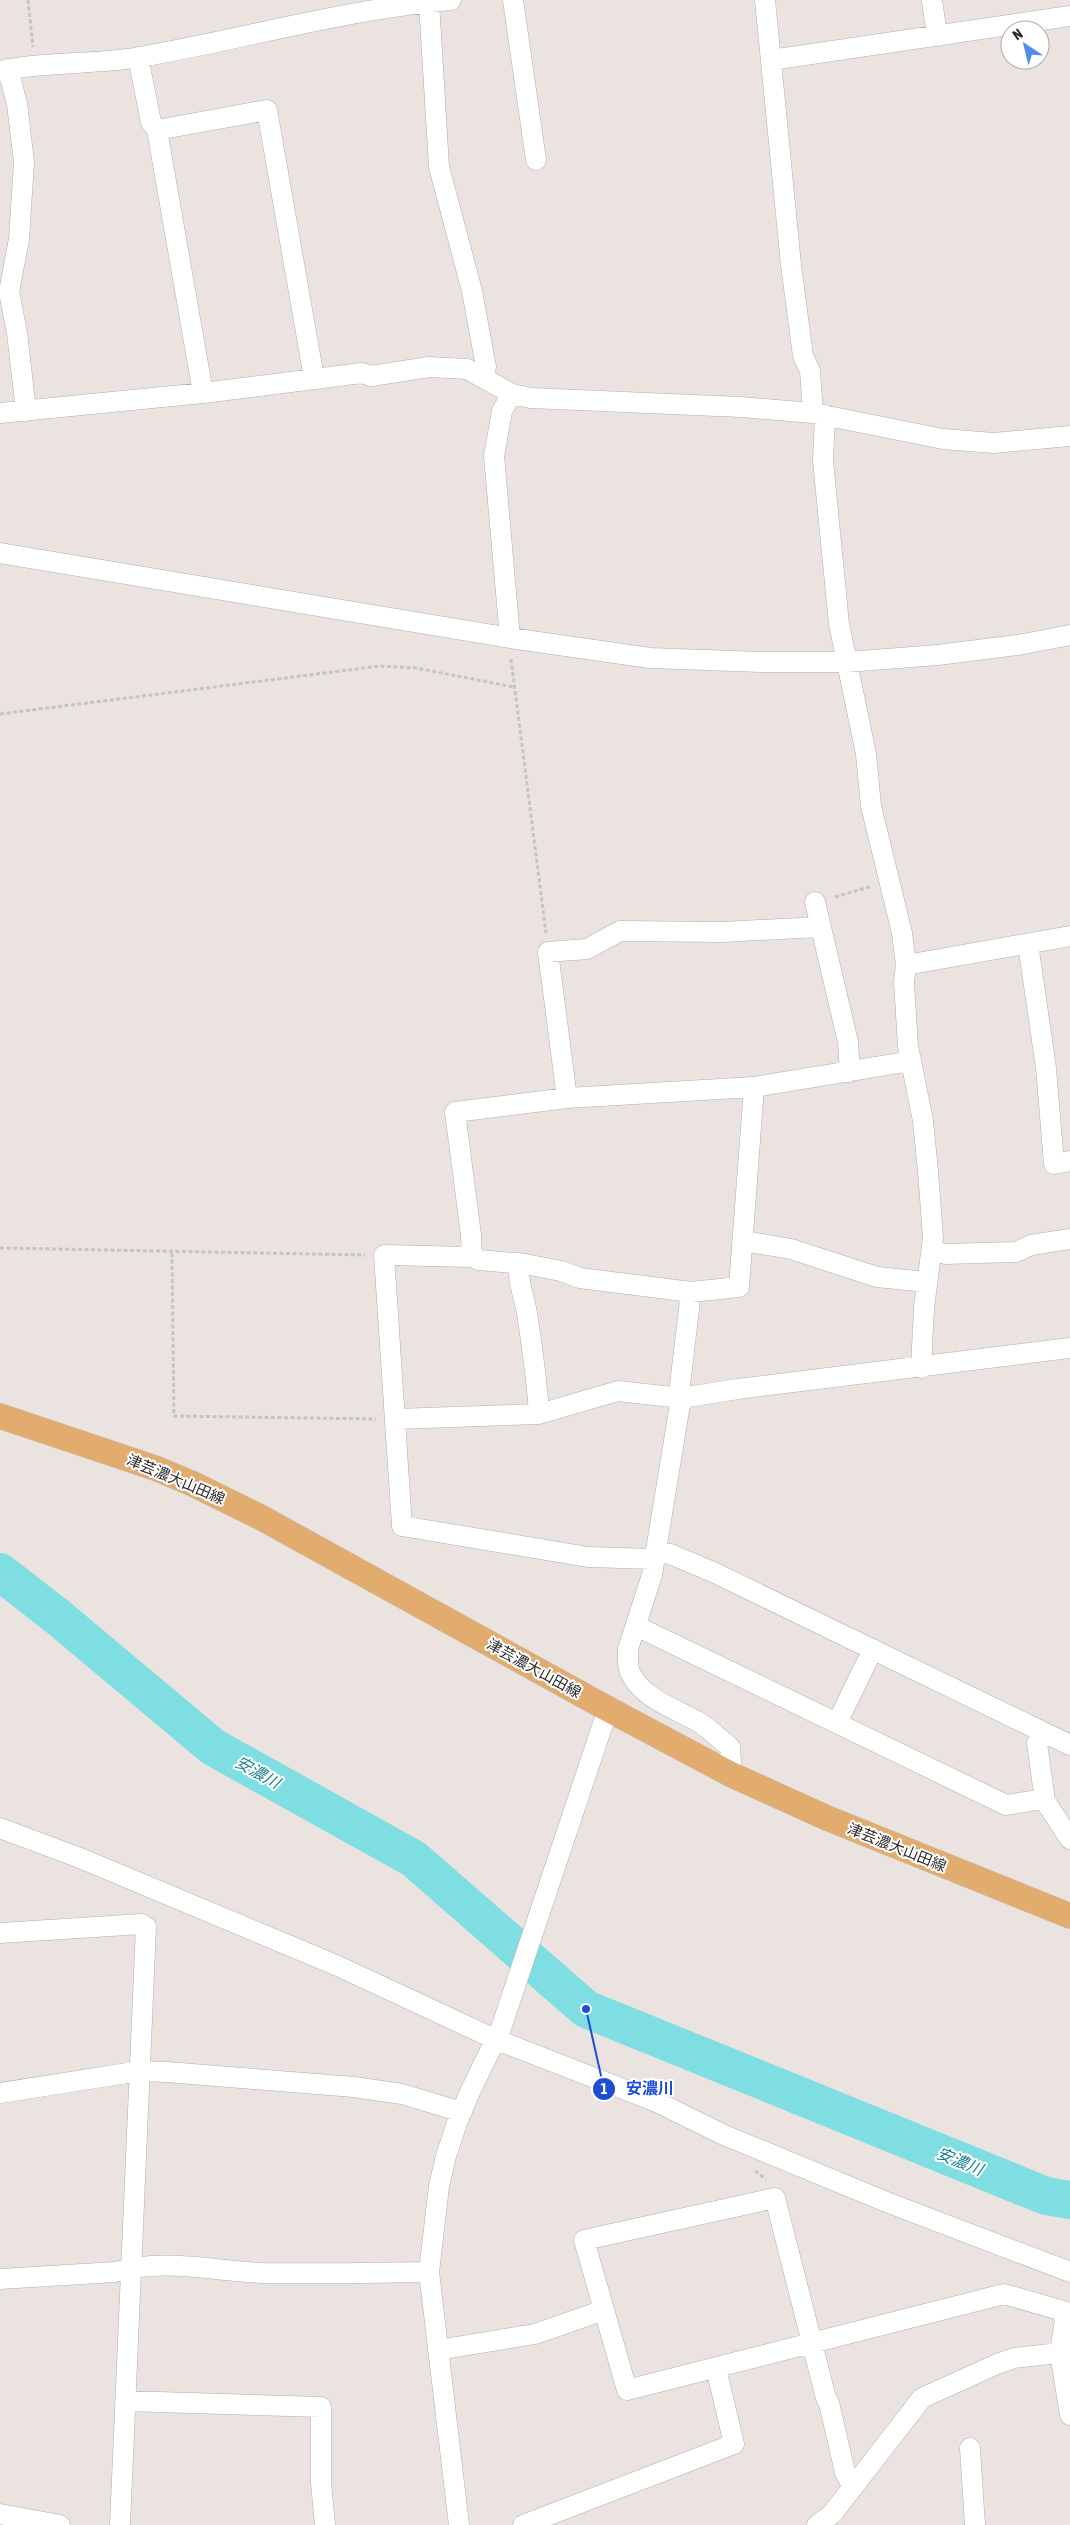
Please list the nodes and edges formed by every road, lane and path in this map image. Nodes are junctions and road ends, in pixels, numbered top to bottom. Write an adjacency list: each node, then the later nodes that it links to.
1 (28, 0): 11 (path)
2 (451, 0): 6 (street)
3 (513, 0): 14 (street)
4 (765, 0): 10 (street)
5 (932, 0): 8 (street)
6 (429, 2): 9 (street); 15 (street)
7 (1070, 16): 8 (street)
8 (937, 36): 10 (street)
9 (138, 57): 11 (street); 13 (street)
10 (771, 60): 21 (street)
11 (34, 64): 12 (street)
12 (4, 70): 19 (street)
13 (157, 130): 16 (street); 17 (street)
14 (536, 160)
15 (481, 377): 16 (street); 18 (street)
16 (314, 378): 17 (street)
17 (203, 393): 19 (street)
18 (512, 394): 21 (street); 25 (street)
19 (26, 411): 20 (street)
20 (0, 413)
21 (819, 414): 22 (street); 26 (street)
22 (1070, 436)
23 (0, 553): 25 (street)
24 (1070, 635): 26 (street)
25 (510, 638): 26 (street); 27 (path)
26 (847, 662): 29 (street)
27 (514, 687): 28 (path); 34 (path)
28 (0, 714)
29 (889, 882): 30 (path); 35 (street)
30 (815, 902): 31 (street)
31 (820, 927): 34 (street); 37 (street)
32 (1070, 936): 33 (street)
33 (1028, 944): 35 (street); 40 (street)
34 (548, 952): 39 (street)
35 (906, 965): 36 (street)
36 (911, 1061): 37 (street); 44 (street)
37 (850, 1072): 38 (street)
38 (754, 1087): 39 (street); 42 (street)
39 (567, 1098): 47 (street)
40 (1070, 1162)
41 (1070, 1239): 44 (street)
42 (743, 1241): 49 (street); 50 (street)
43 (0, 1248): 45 (path)
44 (932, 1250): 49 (street)
45 (172, 1253): 46 (path); 56 (path)
46 (384, 1255): 47 (street); 56 (street)
47 (472, 1257): 48 (street)
48 (520, 1263): 50 (street); 54 (street)
49 (927, 1282): 52 (street)
50 (691, 1292): 53 (street)
51 (1070, 1348): 52 (street)
52 (921, 1368): 53 (street)
53 (681, 1398): 54 (street); 57 (street)
54 (539, 1414): 56 (street)
55 (0, 1416): 60 (main road, 津芸濃大山田線)
56 (396, 1419): 57 (street)
57 (654, 1555): 58 (street); 59 (street)
58 (636, 1626): 61 (street); 64 (street)
59 (873, 1649): 61 (street); 62 (street)
60 (606, 1718): 64 (main road, 津芸濃大山田線); 70 (street)
61 (837, 1723): 65 (street)
62 (1041, 1731): 63 (street); 65 (street)
63 (1070, 1745)
64 (732, 1775): 68 (main road, 津芸濃大山田線)
65 (1045, 1801): 67 (street)
66 (0, 1828): 70 (street)
67 (1070, 1839)
68 (1070, 1916)
69 (0, 1933): 71 (street)
70 (499, 2034): 73 (street); 76 (street)
71 (140, 2071): 72 (street); 73 (street); 74 (street)
72 (0, 2093)
73 (462, 2112): 75 (street)
74 (132, 2267): 75 (street); 77 (street); 84 (street)
75 (429, 2272): 81 (street)
76 (1070, 2272)
77 (0, 2279)
78 (604, 2310): 80 (street); 81 (street); 83 (street)
79 (1068, 2312): 80 (street); 82 (street)
80 (813, 2343): 83 (street); 87 (street)
81 (438, 2350): 92 (street)
82 (1060, 2353): 85 (street); 87 (street)
83 (716, 2368): 93 (street)
84 (126, 2401): 90 (street); 91 (street)
85 (1070, 2414)
86 (970, 2448): 95 (street)
87 (852, 2486): 94 (street)
88 (0, 2514): 89 (street)
89 (60, 2525)
90 (120, 2525)
91 (324, 2525)
92 (459, 2525)
93 (523, 2525)
94 (817, 2525)
95 (975, 2525)

